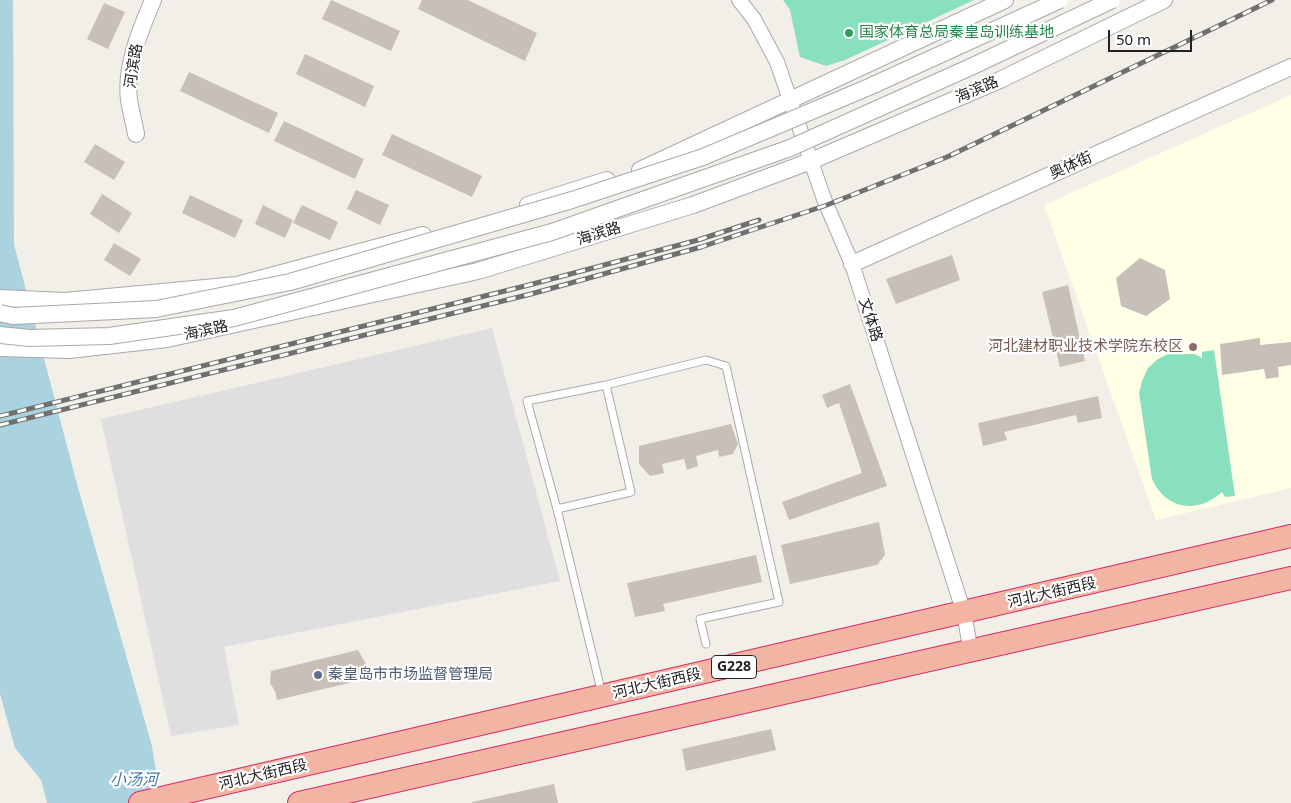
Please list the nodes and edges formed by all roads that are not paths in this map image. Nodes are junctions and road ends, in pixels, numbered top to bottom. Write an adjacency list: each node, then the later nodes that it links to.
1 (153, 0): 9 (street, 河滨路)
2 (740, 0): 8 (street, 文体路)
3 (1005, 0): 8 (street)
4 (1060, 0): 13 (street, 海滨路, bridge)
5 (1112, 0): 14 (street, 海滨路, bridge)
6 (1164, 0): 10 (street, 海滨路)
7 (1291, 67): 11 (street, 奥体街)
8 (790, 99): 10 (street, 文体路); 12 (street)
9 (136, 134)
10 (811, 161): 11 (street, 文体路); 15 (street, 海滨路)
11 (852, 264): 20 (street, 文体路)
12 (0, 298)
13 (0, 314)
14 (0, 335)
15 (0, 348)
16 (606, 385): 17 (lane); 17 (lane); 21 (lane)
17 (556, 509): 23 (lane)
18 (1291, 536): 20 (highway, 河北大街西段 / G228)
19 (1291, 578): 22 (highway, G228)
20 (964, 613): 22 (street, 文体路); 23 (highway, 河北大街西段 / G228)
21 (706, 644)
22 (971, 652): 24 (highway, G228)
23 (603, 697): 25 (highway, 河北大街西段 / G228)
24 (343, 798): 26 (highway, G228)
25 (140, 803)
26 (299, 803)

